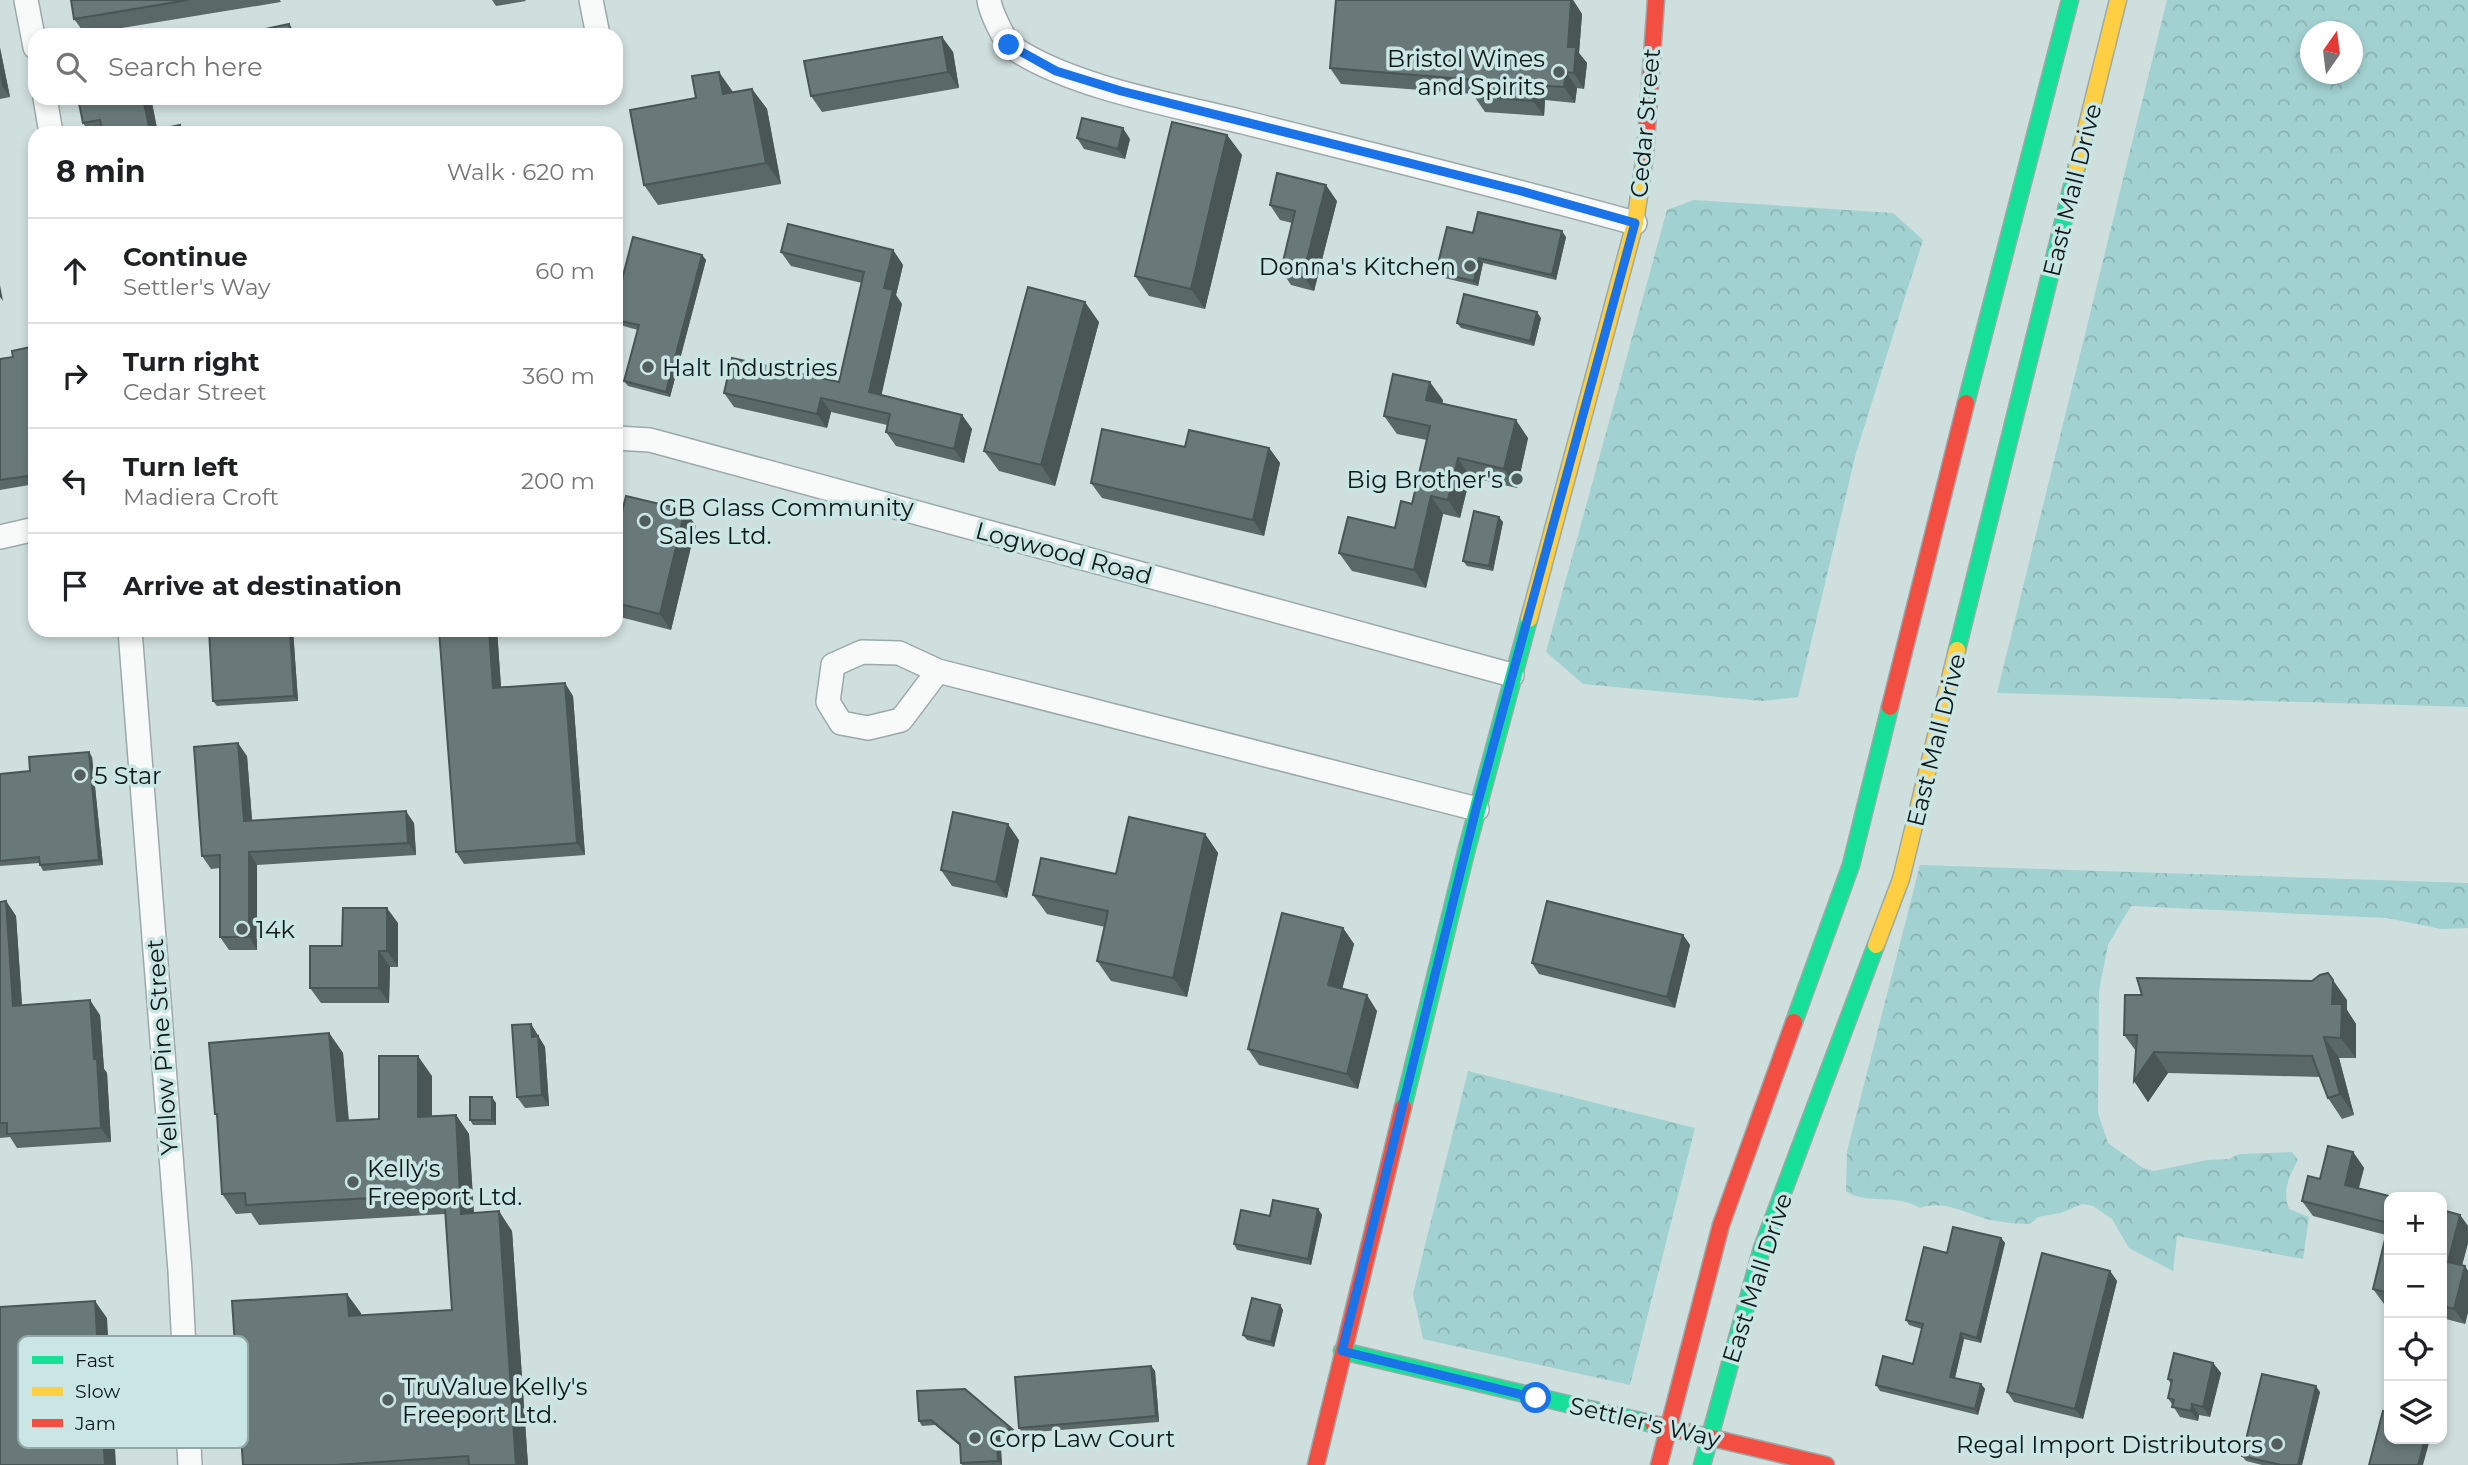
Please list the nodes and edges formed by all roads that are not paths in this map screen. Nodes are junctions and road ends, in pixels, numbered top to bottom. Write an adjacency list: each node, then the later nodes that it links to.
1 (26, 0): 7 (street)
2 (591, 0): 8 (street)
3 (989, 0): 11 (street)
4 (1656, 0): 11 (main road, Cedar Street)
5 (2070, 0): 21 (main road, East Mall Drive)
6 (2118, 0): 22 (main road, East Mall Drive)
7 (31, 28)
8 (597, 28)
9 (46, 105): 10 (street)
10 (50, 126)
11 (1635, 223): 17 (main road, Cedar Street)
12 (623, 438): 17 (street, Logwood Road)
13 (28, 531): 14 (street)
14 (0, 537)
15 (131, 637): 19 (street, Yellow Pine Street)
16 (938, 671): 16 (street); 18 (street)
17 (1512, 675): 18 (main road, Cedar Street)
18 (1476, 809): 20 (main road, Cedar Street)
19 (183, 1336)
20 (1342, 1351): 21 (main road, Settler's Way); 23 (main road, Cedar Street)
21 (1668, 1428): 22 (main road, Settler's Way); 24 (main road, East Mall Drive)
22 (1709, 1436): 25 (main road, East Mall Drive); 26 (main road, Settler's Way)
23 (1317, 1465)
24 (1659, 1465)
25 (1702, 1465)
26 (1826, 1465)

